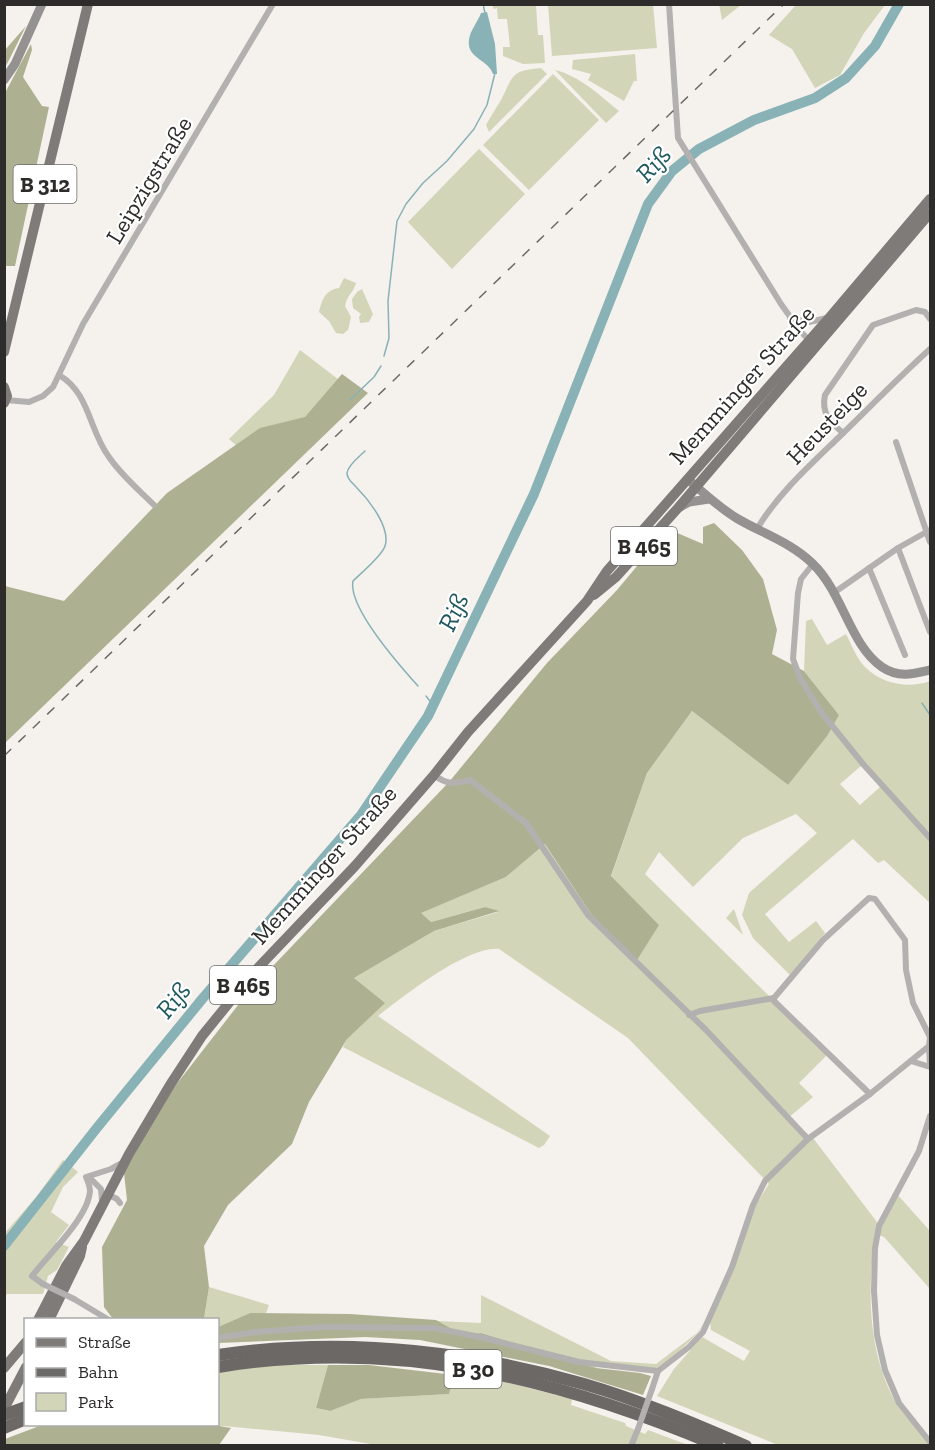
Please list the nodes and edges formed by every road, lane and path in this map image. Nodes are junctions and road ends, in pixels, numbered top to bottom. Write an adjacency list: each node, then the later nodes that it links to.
1 (42, 4): 5 (street)
2 (88, 4): 13 (main road, B 312)
3 (273, 4): 14 (street, Leipzigstraße)
4 (669, 4): 9 (street)
5 (4, 80)
6 (930, 199): 8 (main road, Memminger Straße / B 465)
7 (930, 213): 11 (main road, Memminger Straße / B 465)
8 (830, 317): 9 (street); 11 (main road, Memminger Straße / B 465)
9 (790, 318): 11 (street)
10 (930, 319): 17 (street)
11 (813, 344): 19 (main road, Memminger Straße / B 465); 20 (main road, Memminger Straße / B 465)
12 (930, 349): 17 (street, Heusteige)
13 (4, 352)
14 (59, 375): 16 (street, Leipzigstraße); 22 (street)
15 (4, 387): 16 (main road)
16 (5, 402)
17 (843, 433): 24 (street, Heusteige)
18 (896, 442): 25 (street)
19 (687, 479): 20 (street); 31 (main road, Memminger Straße / B 465)
20 (696, 487): 21 (street); 23 (main road, Memminger Straße / B 465)
21 (709, 499): 23 (street); 24 (street)
22 (153, 505)
23 (678, 508): 31 (main road, Memminger Straße / B 465)
24 (757, 529): 28 (street)
25 (928, 531): 26 (street); 27 (street)
26 (930, 542)
27 (898, 548): 29 (street); 32 (street)
28 (813, 564): 30 (street); 36 (street)
29 (869, 568): 30 (street); 33 (street)
30 (835, 592): 34 (street)
31 (587, 601): 35 (main road, Memminger Straße / B 465)
32 (930, 632)
33 (905, 655)
34 (930, 670)
35 (434, 775): 38 (street); 46 (main road, Memminger Straße / B 465)
36 (930, 838)
37 (774, 998): 38 (street); 39 (street); 43 (street)
38 (689, 1015): 45 (street)
39 (930, 1037): 40 (street)
40 (928, 1046): 41 (street); 42 (street)
41 (911, 1061): 42 (street); 43 (street)
42 (930, 1066)
43 (870, 1094): 45 (street)
44 (930, 1116): 69 (street)
45 (808, 1139): 63 (street)
46 (125, 1161): 47 (street); 49 (main road, Memminger Straße / B 465)
47 (98, 1174): 48 (street); 49 (street)
48 (87, 1177): 52 (street); 56 (street, bridge)
49 (115, 1183): 50 (main road, Memminger Straße / B 465)
50 (109, 1195): 51 (street); 52 (main road, Memminger Straße / B 465)
51 (120, 1203)
52 (101, 1209): 53 (main road, Memminger Straße / B 465)
53 (84, 1241): 54 (main road, B 465); 55 (main road, B 465)
54 (39, 1318)
55 (50, 1318)
56 (106, 1318)
57 (219, 1338): 63 (street)
58 (24, 1344): 61 (main road)
59 (219, 1355): 72 (highway, B 30)
60 (219, 1367): 71 (highway, B 30)
61 (4, 1368)
62 (24, 1371): 65 (main road)
63 (658, 1371): 70 (street, bridge)
64 (24, 1408): 66 (highway)
65 (4, 1410)
66 (4, 1415)
67 (24, 1420): 68 (highway)
68 (4, 1428)
69 (930, 1442)
70 (631, 1446)
71 (718, 1446)
72 (746, 1446)

